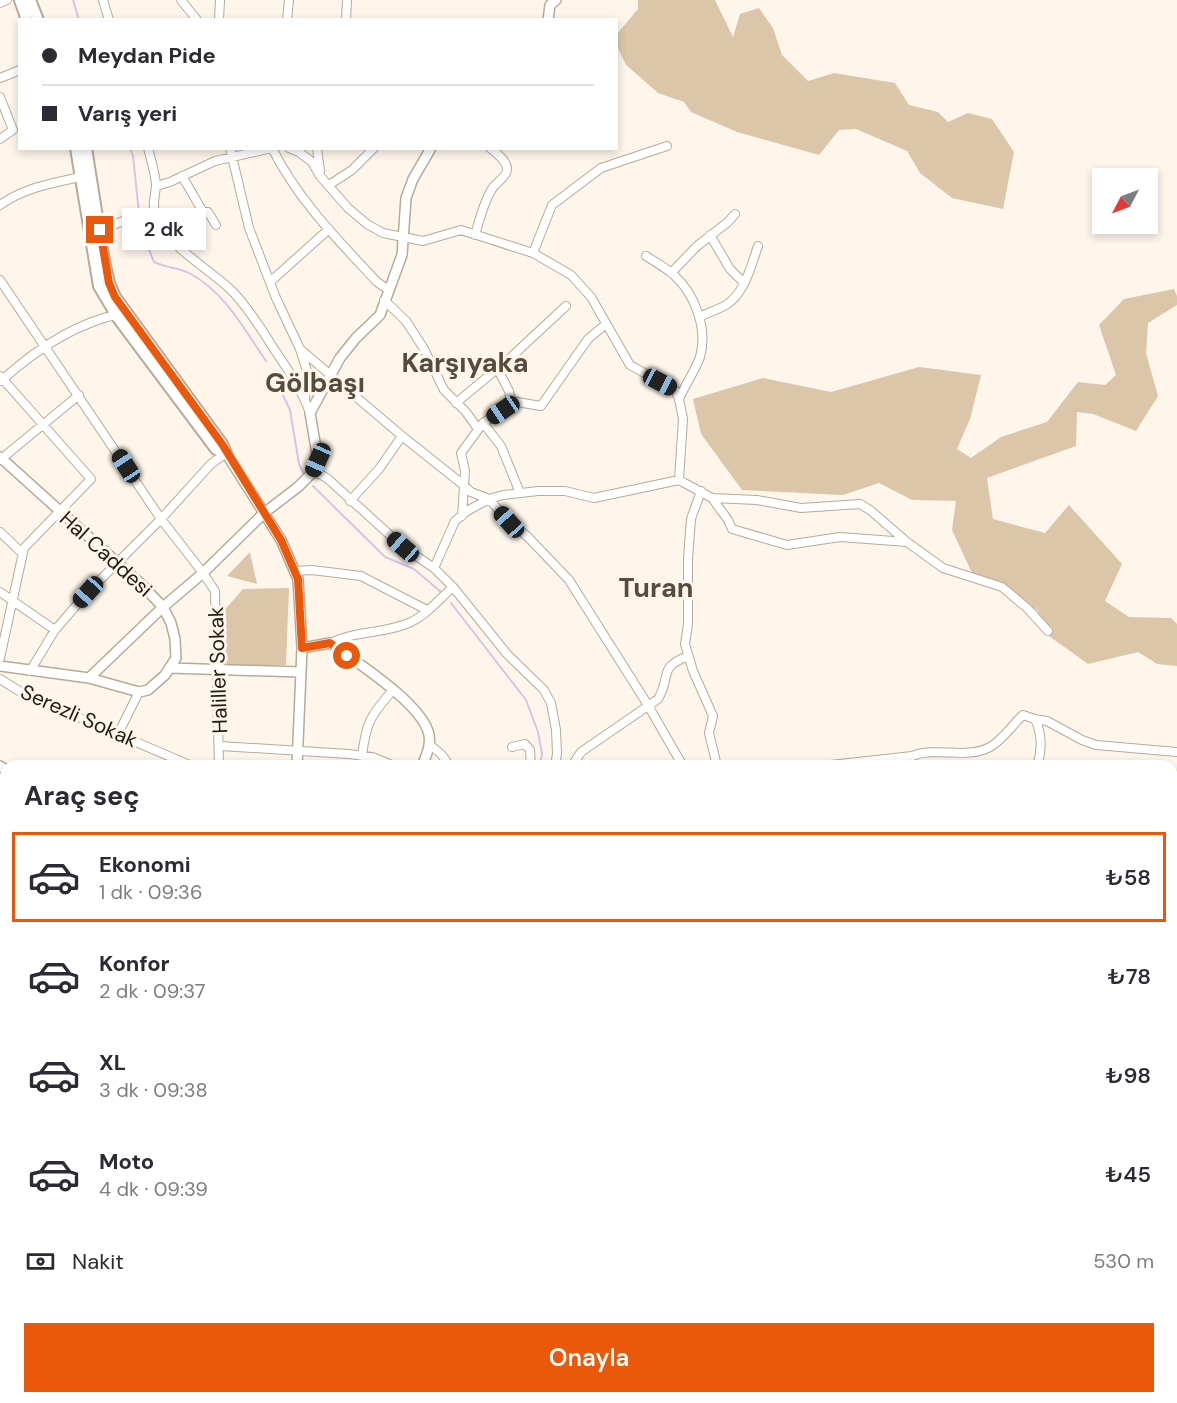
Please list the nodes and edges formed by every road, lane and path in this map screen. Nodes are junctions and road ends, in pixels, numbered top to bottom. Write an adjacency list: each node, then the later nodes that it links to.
1 (7, 0): 10 (street)
2 (20, 0): 11 (main road)
3 (30, 0): 12 (main road)
4 (103, 0): 13 (street)
5 (181, 0): 14 (street)
6 (220, 0): 15 (street)
7 (289, 0): 16 (street)
8 (347, 0): 17 (street)
9 (556, 0): 18 (street)
10 (0, 3)
11 (26, 18)
12 (37, 18)
13 (108, 18)
14 (195, 18)
15 (219, 18)
16 (287, 18)
17 (346, 18)
18 (548, 18)
19 (18, 71): 20 (street)
20 (0, 78)
21 (0, 97): 22 (street)
22 (0, 139)
23 (667, 146): 51 (street)
24 (76, 150): 38 (main road)
25 (86, 150): 46 (main road)
26 (148, 150): 40 (street)
27 (230, 150): 35 (street)
28 (263, 150): 35 (street)
29 (273, 150): 45 (street)
30 (294, 150): 37 (street)
31 (317, 150): 37 (street)
32 (372, 150): 39 (street)
33 (430, 150): 49 (street)
34 (492, 150): 47 (street)
35 (232, 157): 36 (street); 55 (street)
36 (182, 176): 40 (street); 44 (street)
37 (320, 176): 39 (street)
38 (80, 177): 41 (street); 60 (main road)
39 (329, 185): 49 (street)
40 (156, 186): 43 (street)
41 (1, 203)
42 (735, 214): 48 (street)
43 (155, 215): 46 (street); 70 (street)
44 (216, 225)
45 (328, 228): 55 (street); 57 (street)
46 (100, 230): 60 (main road)
47 (475, 235): 49 (street); 51 (street)
48 (710, 235): 53 (street); 56 (street)
49 (403, 237): 57 (street)
50 (758, 246): 56 (street)
51 (533, 253): 62 (street)
52 (646, 256): 53 (street)
53 (671, 273): 61 (street)
54 (0, 280): 63 (street, Haliller Sokak)
55 (270, 282): 64 (street)
56 (744, 283): 61 (street)
57 (389, 290): 58 (street)
58 (384, 300): 66 (street); 72 (street)
59 (566, 306): 65 (street)
60 (122, 314): 63 (street); 77 (main road)
61 (699, 317): 69 (street)
62 (606, 324): 69 (street); 71 (street)
63 (46, 346): 67 (street); 68 (street, Haliller Sokak)
64 (300, 349): 66 (street); 70 (street)
65 (497, 368): 71 (street); 72 (street)
66 (330, 375): 73 (street); 76 (street)
67 (1, 379): 74 (street)
68 (79, 395): 74 (street); 90 (street, Haliller Sokak)
69 (679, 399): 80 (street)
70 (305, 400): 73 (street)
71 (511, 401): 75 (street)
72 (456, 404): 75 (street)
73 (310, 413): 79 (street)
74 (42, 424): 78 (street); 87 (street)
75 (481, 426): 81 (street); 83 (street)
76 (402, 436): 81 (street); 86 (street)
77 (226, 453): 88 (street); 90 (street)
78 (0, 458): 87 (street, Hal Caddesi)
79 (312, 473): 86 (street); 88 (street)
80 (679, 480): 82 (street); 83 (street)
81 (464, 485): 85 (street); 89 (street)
82 (701, 491): 84 (street); 107 (street)
83 (520, 493): 85 (street)
84 (712, 498): 92 (street); 92 (street)
85 (489, 500): 89 (street); 118 (street)
86 (350, 501): 95 (street)
87 (59, 511): 93 (street); 94 (street, Hal Caddesi)
88 (264, 513): 96 (street); 97 (street)
89 (462, 516): 95 (street)
90 (161, 519): 94 (street); 97 (street, Haliller Sokak)
91 (0, 532): 93 (street)
92 (907, 542): 104 (street)
93 (22, 553): 100 (street)
94 (118, 564): 101 (street, Hal Caddesi); 103 (street)
95 (434, 568): 98 (street)
96 (294, 571): 102 (street); 106 (street)
97 (203, 573): 101 (street); 111 (street, Haliller Sokak)
98 (453, 586): 102 (street); 134 (street)
99 (0, 592): 100 (street)
100 (13, 601): 103 (street); 108 (street)
101 (163, 607): 110 (street, Hal Caddesi); 114 (street)
102 (427, 610): 105 (street)
103 (56, 630): 112 (street)
104 (1048, 631)
105 (330, 643): 106 (street); 116 (street)
106 (302, 648): 113 (street)
107 (688, 656): 118 (street); 137 (street)
108 (0, 658)
109 (0, 666): 112 (street)
110 (170, 668): 111 (street); 117 (street)
111 (218, 669): 113 (street); 122 (street, Haliller Sokak)
112 (30, 671): 114 (street)
113 (300, 672): 124 (street)
114 (89, 678): 117 (street)
115 (0, 680): 120 (street, Serezli Sokak)
116 (393, 690): 121 (street); 126 (street)
117 (139, 692): 120 (street)
118 (649, 707): 135 (street); 136 (street)
119 (1035, 719): 125 (street); 138 (street); 139 (street)
120 (118, 734): 127 (street, Serezli Sokak)
121 (430, 745): 131 (street); 132 (street)
122 (220, 746): 124 (street); 128 (street, Haliller Sokak)
123 (512, 747): 133 (street)
124 (298, 751): 126 (street); 129 (street)
125 (1177, 752)
126 (362, 756): 130 (street)
127 (178, 760)
128 (219, 760)
129 (297, 760)
130 (382, 760)
131 (424, 760)
132 (446, 760)
133 (531, 760)
134 (556, 760)
135 (576, 760)
136 (679, 760)
137 (716, 760)
138 (876, 760)
139 (1039, 760)

